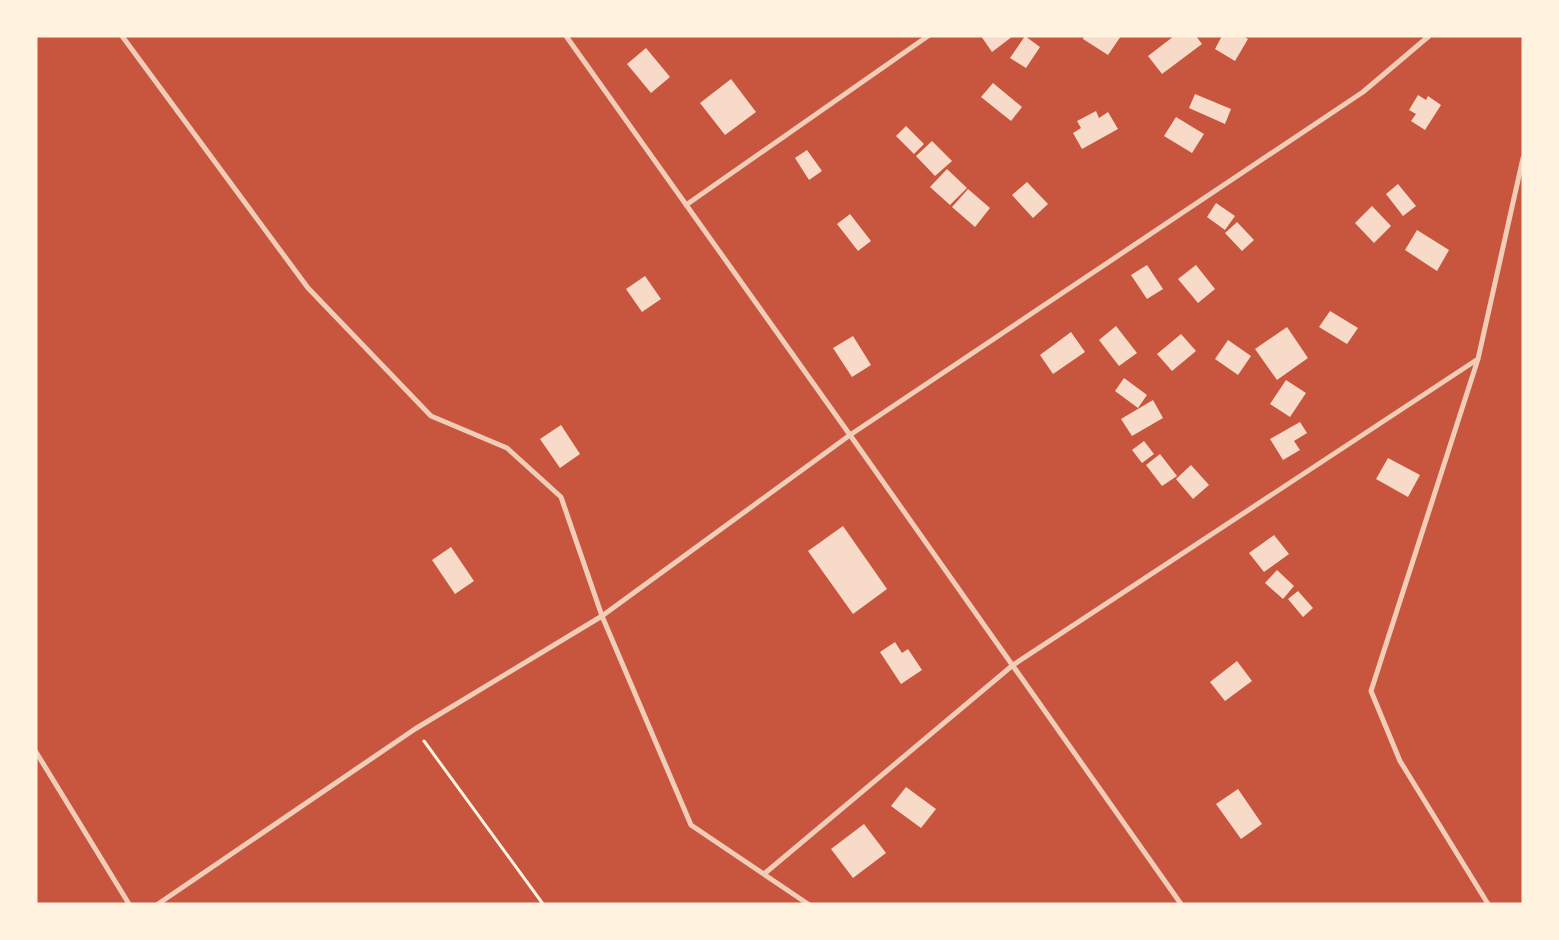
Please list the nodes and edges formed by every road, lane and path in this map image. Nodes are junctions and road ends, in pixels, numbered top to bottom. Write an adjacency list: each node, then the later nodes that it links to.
1 (122, 36): 9 (street)
2 (566, 36): 6 (street)
3 (928, 36): 6 (street)
4 (1429, 36): 8 (street)
5 (1523, 158): 7 (street)
6 (686, 205): 8 (street)
7 (1478, 359): 10 (street); 19 (street)
8 (850, 435): 9 (street); 10 (street)
9 (602, 616): 11 (street); 13 (street)
10 (1013, 666): 13 (street); 18 (street)
11 (415, 729): 15 (street); 16 (path)
12 (36, 752): 14 (street)
13 (764, 874): 17 (street)
14 (129, 904)
15 (158, 904)
16 (543, 904)
17 (808, 904)
18 (1180, 904)
19 (1488, 904)

